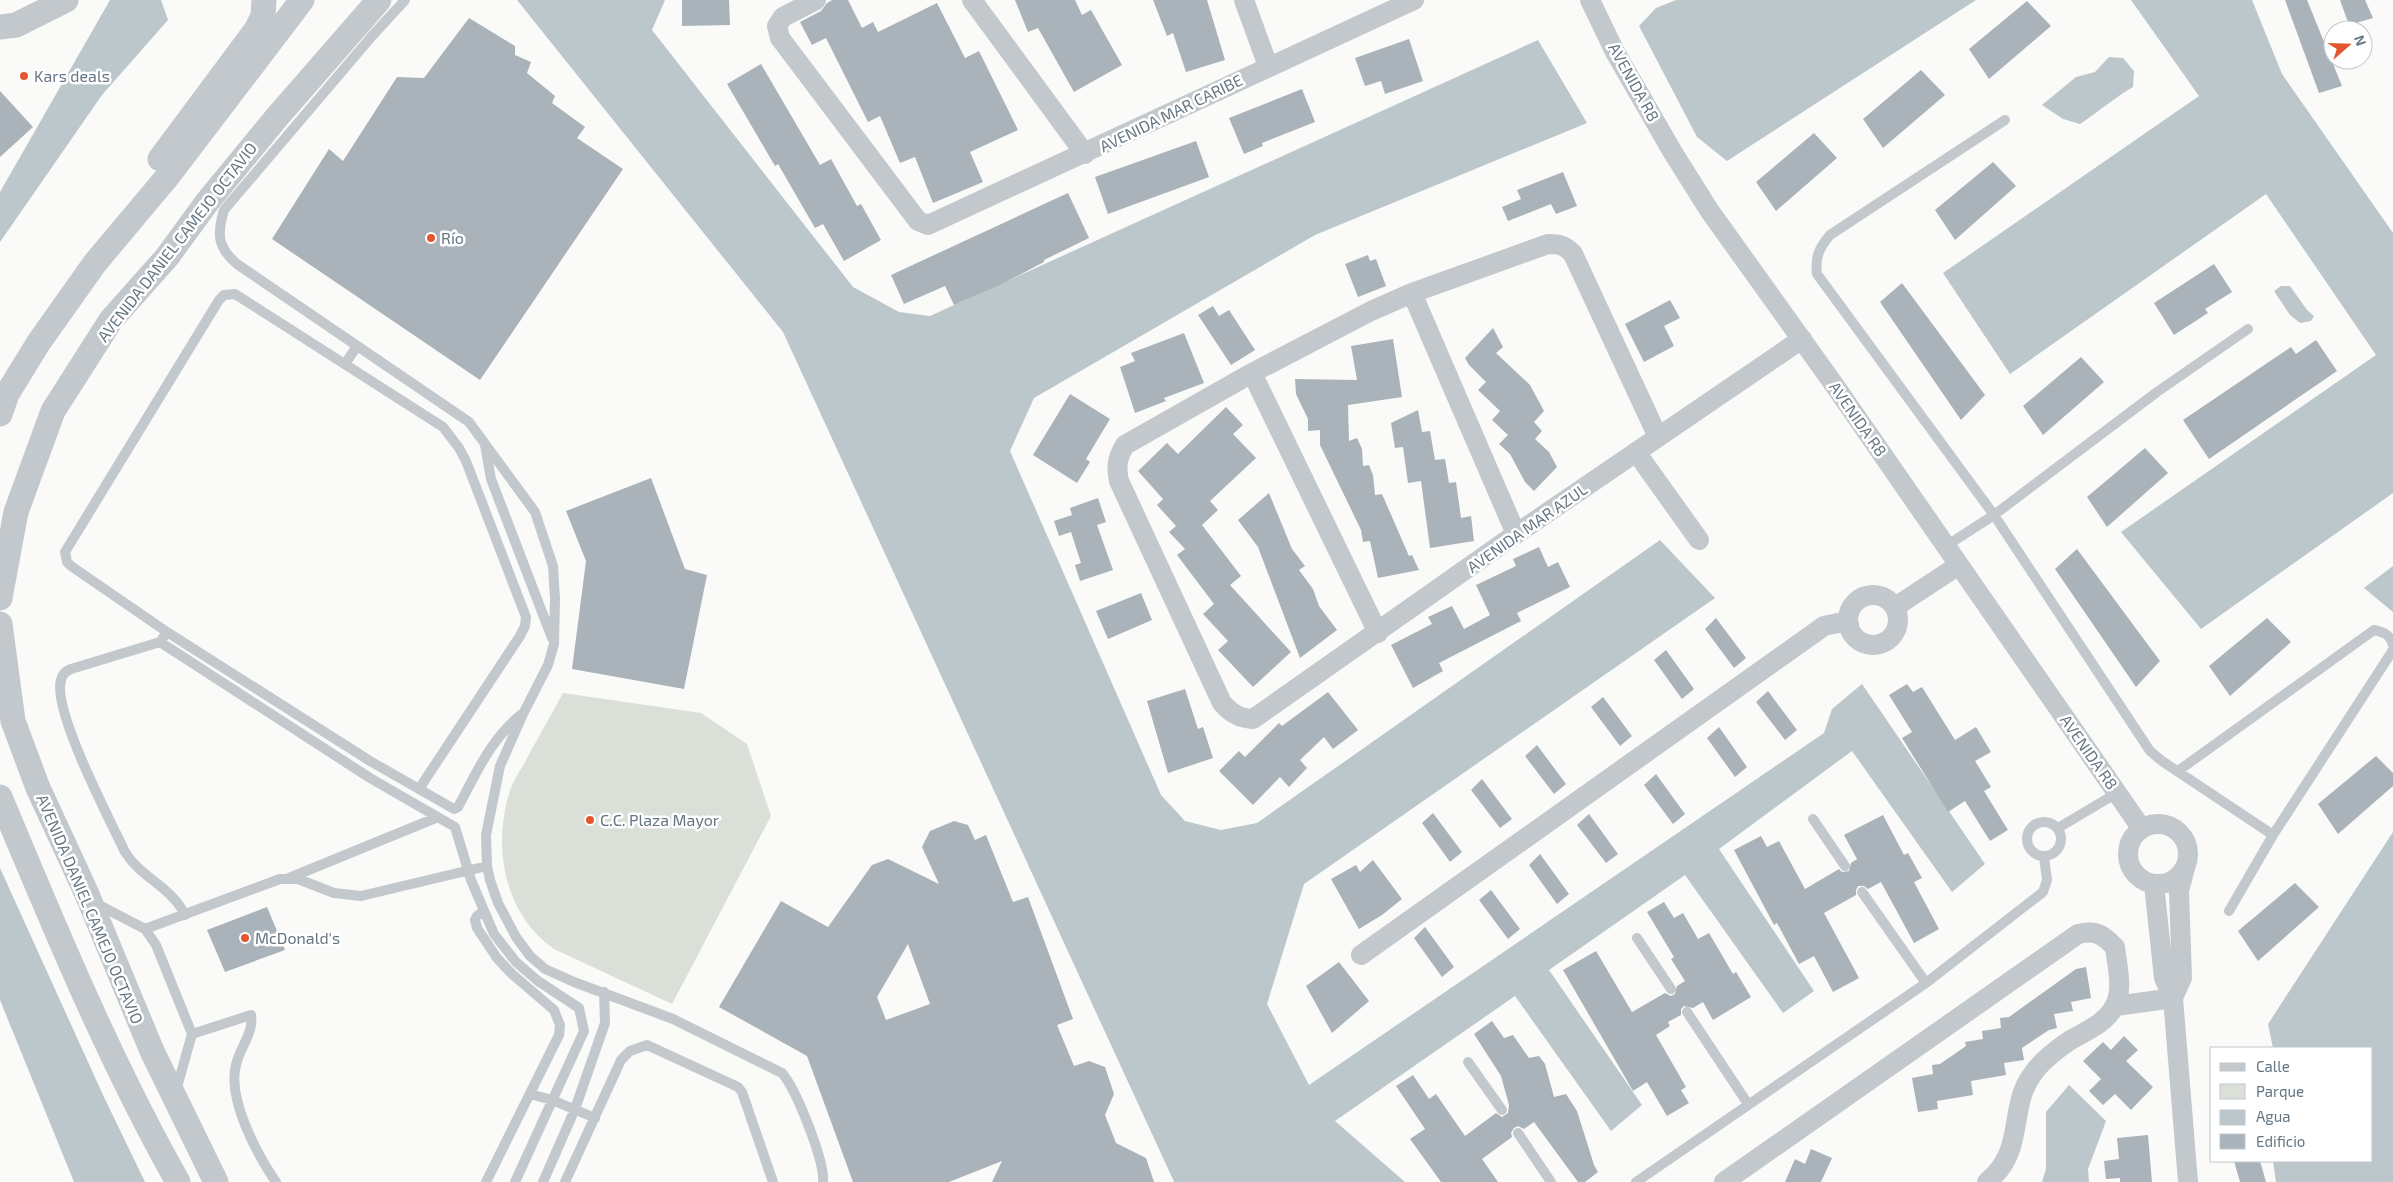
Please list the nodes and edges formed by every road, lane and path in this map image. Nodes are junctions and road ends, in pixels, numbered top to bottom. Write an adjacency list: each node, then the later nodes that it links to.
1 (66, 0): 11 (street)
2 (264, 0): 17 (street)
3 (302, 0): 17 (street)
4 (378, 0): 33 (street, AVENIDA DANIEL CAMEJO OCTAVIO)
5 (405, 0): 21 (lane)
6 (816, 0): 16 (street, AVENIDA MAR CARIBE)
7 (972, 0): 16 (street)
8 (1244, 0): 14 (street)
9 (1414, 0): 14 (street, AVENIDA MAR CARIBE)
10 (1590, 0): 20 (street, AVENIDA R8)
11 (27, 10): 12 (street); 13 (street)
12 (0, 27)
13 (0, 42)
14 (1268, 66): 16 (street, AVENIDA MAR CARIBE)
15 (2006, 120): 28 (lane)
16 (1086, 154)
17 (118, 236): 24 (street)
18 (1412, 293): 23 (street); 25 (street); 29 (street)
19 (2248, 329): 28 (lane)
20 (1802, 339): 25 (street, AVENIDA MAR AZUL); 31 (street, AVENIDA R8)
21 (357, 346): 22 (lane); 26 (lane)
22 (345, 364): 37 (lane); 45 (lane)
23 (1252, 373): 38 (street); 38 (street, AVENIDA MAR AZUL)
24 (0, 414)
25 (1658, 437): 27 (street, AVENIDA MAR AZUL)
26 (484, 442): 40 (lane); 40 (lane)
27 (1636, 452): 29 (street, AVENIDA MAR AZUL); 30 (street)
28 (1994, 515): 31 (lane); 44 (lane)
29 (1516, 534): 38 (street, AVENIDA MAR AZUL)
30 (1699, 540)
31 (1946, 546): 32 (street, AVENIDA R8)
32 (1959, 566): 34 (street); 46 (street, AVENIDA R8)
33 (0, 598)
34 (1895, 607): 36 (street); 36 (street)
35 (0, 624): 61 (street, AVENIDA DANIEL CAMEJO OCTAVIO)
36 (1849, 624): 67 (street)
37 (167, 632): 39 (lane); 45 (lane)
38 (1378, 632)
39 (160, 642): 48 (lane); 64 (lane)
40 (554, 644): 43 (lane)
41 (2393, 645): 44 (lane)
42 (2393, 650): 52 (lane)
43 (523, 714): 45 (lane); 54 (lane)
44 (2178, 771): 52 (lane)
45 (419, 789)
46 (2117, 793): 50 (lane); 51 (street, AVENIDA R8)
47 (0, 797): 84 (street)
48 (438, 817): 57 (lane); 58 (lane)
49 (1813, 819): 55 (lane)
50 (2058, 828): 53 (lane); 53 (lane)
51 (2142, 828): 56 (street); 59 (street)
52 (2274, 835): 63 (lane)
53 (2044, 856): 68 (lane)
54 (486, 866): 57 (lane); 70 (lane)
55 (1845, 866)
56 (2185, 868): 59 (street); 71 (street)
57 (468, 871): 58 (lane); 62 (lane)
58 (289, 878): 64 (lane)
59 (2154, 884): 71 (street)
60 (1862, 892): 68 (lane)
61 (90, 901): 65 (lane); 77 (street, AVENIDA DANIEL CAMEJO OCTAVIO)
62 (484, 911): 76 (lane); 78 (lane)
63 (2229, 911)
64 (185, 915): 65 (lane)
65 (145, 929): 74 (lane)
66 (1637, 938): 69 (lane)
67 (1360, 955)
68 (1926, 983): 79 (lane)
69 (1671, 989)
70 (604, 992): 80 (lane); 92 (lane)
71 (2174, 998): 72 (street); 97 (street)
72 (2116, 1006): 95 (street); 96 (street)
73 (1687, 1012): 79 (lane)
74 (192, 1034): 77 (lane); 86 (lane)
75 (1468, 1062): 81 (lane)
76 (530, 1094): 78 (lane); 87 (lane)
77 (174, 1096): 85 (street, AVENIDA DANIEL CAMEJO OCTAVIO)
78 (552, 1100): 80 (lane); 88 (lane)
79 (1748, 1104): 94 (lane)
80 (575, 1109): 82 (lane); 89 (lane)
81 (1502, 1110)
82 (595, 1118): 90 (lane); 91 (lane)
83 (1518, 1133): 93 (lane)
84 (178, 1182)
85 (216, 1182)
86 (276, 1182)
87 (486, 1182)
88 (515, 1182)
89 (543, 1182)
90 (565, 1182)
91 (773, 1182)
92 (823, 1182)
93 (1551, 1182)
94 (1636, 1182)
95 (1724, 1182)
96 (1987, 1182)
97 (2188, 1182)

